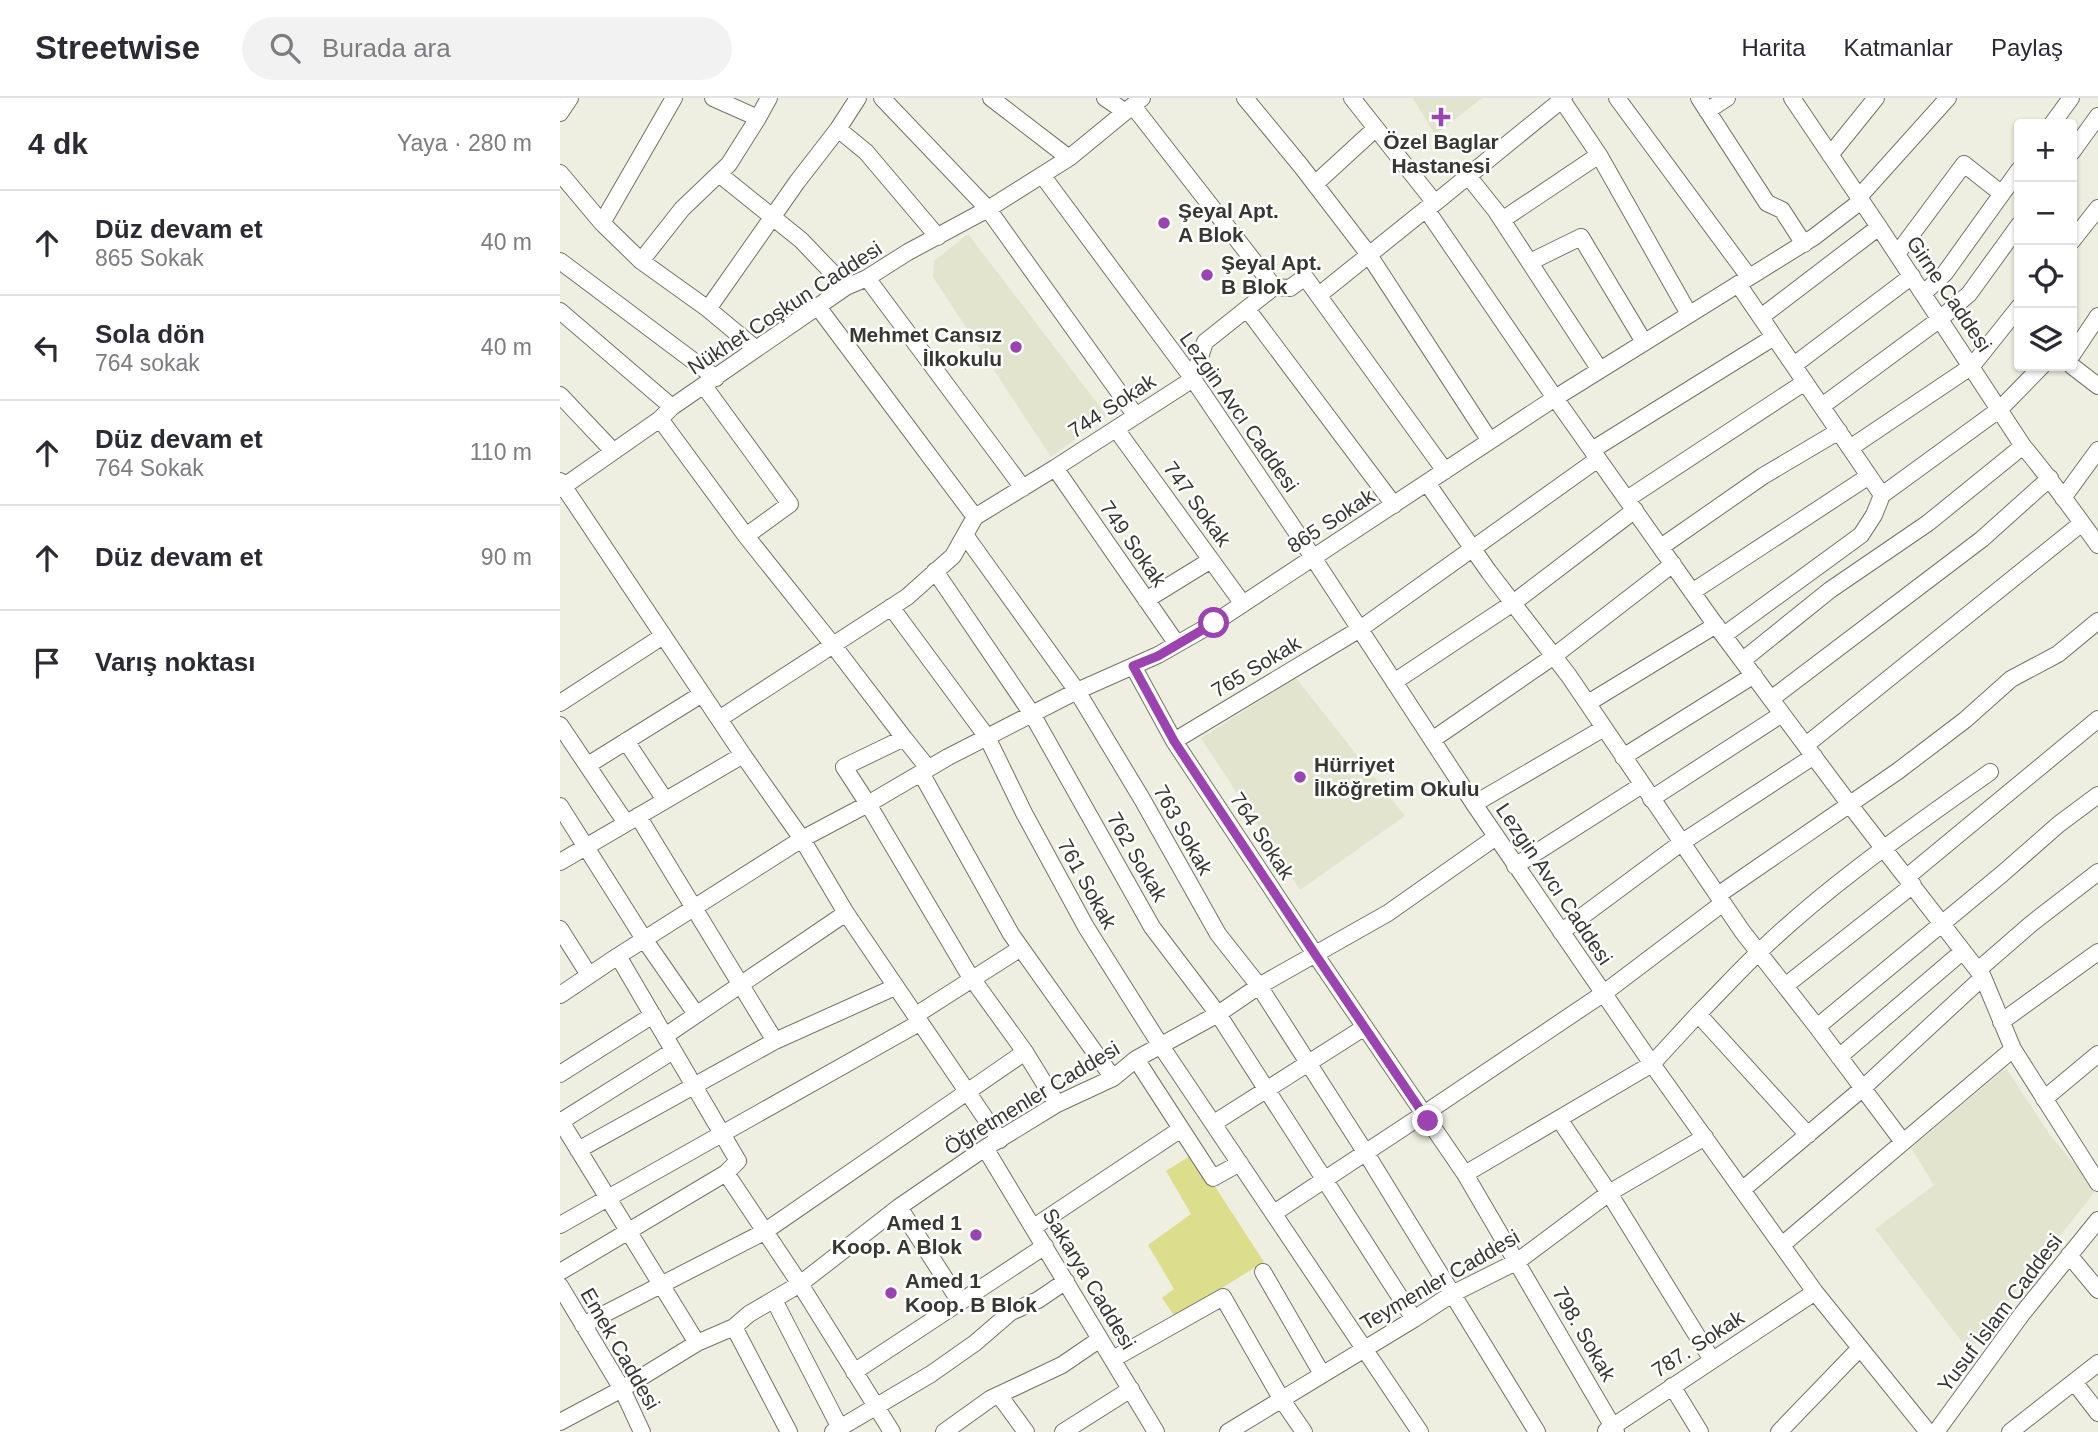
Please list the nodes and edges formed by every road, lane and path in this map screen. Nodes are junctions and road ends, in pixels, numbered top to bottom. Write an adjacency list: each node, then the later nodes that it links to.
1 (570, 98): 20 (street)
2 (713, 98): 22 (street)
3 (769, 98): 22 (street)
4 (858, 98): 25 (street)
5 (882, 98): 40 (street)
6 (990, 98): 29 (street)
7 (1105, 98): 18 (street)
8 (1245, 98): 35 (street)
9 (1352, 98): 24 (street)
10 (1618, 98): 56 (street)
11 (1727, 98): 19 (street)
12 (1876, 98): 28 (street)
13 (1948, 98): 37 (street, 865 Sokak)
14 (2071, 98): 23 (street)
15 (1563, 99): 27 (street); 33 (street)
16 (667, 100): 43 (street)
17 (1796, 100): 28 (street, Girne Caddesi)
18 (1133, 105): 29 (street, Nükhet Coşkun Caddesi); 58 (street)
19 (1703, 105): 48 (street)
20 (560, 113)
21 (2098, 116): 26 (street)
22 (758, 118): 31 (street)
23 (2056, 119)
24 (1377, 128): 35 (street); 38 (street)
25 (838, 130): 41 (street); 47 (street)
26 (2077, 145)
27 (1600, 155): 42 (street); 66 (street)
28 (1830, 155): 37 (street, Girne Caddesi)
29 (1069, 158): 32 (street, Nükhet Coşkun Caddesi)
30 (560, 173): 43 (street)
31 (719, 174): 41 (street); 52 (street)
32 (1042, 175): 40 (street, Nükhet Coşkun Caddesi); 79 (street, Lezgin Avcı Caddesi)
33 (1468, 176): 38 (street); 42 (street)
34 (2014, 177): 36 (street)
35 (1315, 184): 50 (street)
36 (2002, 194): 49 (street); 59 (street)
37 (1860, 199): 44 (street, Girne Caddesi); 48 (street, 865 Sokak)
38 (1431, 206): 50 (street); 84 (street)
39 (2098, 208): 46 (street)
40 (988, 209): 47 (street, Nükhet Coşkun Caddesi); 88 (street)
41 (771, 218): 57 (street); 63 (street)
42 (1502, 220): 53 (street)
43 (602, 223): 52 (street)
44 (1879, 227): 49 (street, Girne Caddesi); 68 (street)
45 (2014, 232): 69 (street)
46 (2077, 235)
47 (938, 237): 55 (street, Nükhet Coşkun Caddesi)
48 (1804, 244): 56 (street, 865 Sokak)
49 (1897, 254): 54 (street, Girne Caddesi)
50 (1369, 256): 60 (street); 92 (street)
51 (560, 261): 80 (street)
52 (640, 261): 63 (street)
53 (1530, 262): 71 (street); 76 (street)
54 (1912, 276): 59 (street, Girne Caddesi); 74 (street)
55 (867, 278): 57 (street, Nükhet Coşkun Caddesi); 104 (street)
56 (1744, 280): 66 (street, 865 Sokak); 68 (street)
57 (846, 287): 61 (street, Nükhet Coşkun Caddesi)
58 (1274, 288): 60 (street); 64 (street)
59 (1923, 294): 69 (street, Girne Caddesi)
60 (1319, 295): 99 (street)
61 (818, 307): 73 (street, Nükhet Coşkun Caddesi); 109 (street)
62 (2018, 308): 75 (street)
63 (708, 309): 73 (street)
64 (1247, 309): 79 (street); 107 (street)
65 (560, 311): 86 (street)
66 (1689, 314): 71 (street, 865 Sokak)
67 (2098, 316): 72 (street)
68 (1761, 317): 70 (street)
69 (1940, 319): 75 (street, Girne Caddesi); 85 (street)
70 (1774, 337): 74 (street); 97 (street, 765 Sokak)
71 (1644, 342): 76 (street, 865 Sokak)
72 (2077, 348)
73 (756, 349): 80 (street, Nükhet Coşkun Caddesi)
74 (1794, 365): 81 (street)
75 (1972, 366): 87 (street, Girne Caddesi); 94 (street)
76 (1600, 370): 84 (street, 865 Sokak)
77 (2077, 370): 82 (street)
78 (2037, 371): 87 (street)
79 (1193, 379): 88 (street, 744 Sokak); 116 (street, Lezgin Avcı Caddesi)
80 (710, 382): 86 (street, Nükhet Coşkun Caddesi); 112 (street)
81 (1805, 382): 85 (street); 108 (street)
82 (2098, 386)
83 (560, 394): 96 (street)
84 (1555, 398): 92 (street, 865 Sokak); 97 (street)
85 (1822, 406): 91 (street)
86 (672, 407): 89 (street, Nükhet Coşkun Caddesi)
87 (2000, 408): 93 (street, Girne Caddesi); 105 (street)
88 (1136, 416): 90 (street, 744 Sokak)
89 (660, 419): 96 (street, Nükhet Coşkun Caddesi); 112 (street)
90 (1116, 429): 98 (street, 744 Sokak); 117 (street, 747 Sokak)
91 (1839, 431): 94 (street); 114 (street)
92 (1490, 442): 99 (street, 865 Sokak)
93 (2023, 446): 101 (street, Girne Caddesi); 132 (street)
94 (1850, 449): 100 (street)
95 (2098, 450): 106 (street)
96 (613, 451): 103 (street, Nükhet Coşkun Caddesi)
97 (1595, 454): 108 (street); 115 (street, 765 Sokak)
98 (1055, 468): 104 (street, 744 Sokak); 121 (street, 749 Sokak)
99 (1445, 471): 102 (street, 865 Sokak)
100 (1869, 476): 105 (street); 120 (street)
101 (2050, 478): 106 (street, Girne Caddesi); 138 (street)
102 (1427, 483): 107 (street, 865 Sokak); 115 (street)
103 (561, 486): 128 (street, Sakarya Caddesi)
104 (1023, 488): 109 (street, 744 Sokak)
105 (1882, 495): 127 (street)
106 (2063, 498): 110 (street, Girne Caddesi)
107 (1394, 505): 116 (street, 865 Sokak)
108 (1631, 505): 114 (street); 122 (street)
109 (975, 517): 111 (street)
110 (2082, 523): 113 (street, Girne Caddesi); 152 (street)
111 (965, 535): 119 (street); 136 (street, 763 Sokak)
112 (746, 536): 130 (street)
113 (2098, 545)
114 (1661, 547): 118 (street)
115 (1473, 549): 122 (street); 126 (street, 765 Sokak)
116 (1313, 558): 123 (street, 865 Sokak); 126 (street, Lezgin Avcı Caddesi)
117 (1211, 560): 121 (street); 123 (street, 747 Sokak)
118 (1673, 564): 120 (street); 131 (street)
119 (935, 572): 124 (street); 141 (street, 762 Sokak)
120 (1692, 592): 127 (street)
121 (1146, 600): 129 (street, 749 Sokak)
122 (1513, 603): 131 (street); 135 (street)
123 (1244, 604): 129 (street, 865 Sokak)
124 (891, 607): 130 (street); 147 (street, 761 Sokak)
125 (2098, 621): 163 (street)
126 (1360, 629): 135 (street, Lezgin Avcı Caddesi); 151 (street, 765 Sokak)
127 (1720, 630): 132 (street); 140 (street)
128 (663, 636): 137 (street, Sakarya Caddesi); 139 (street)
129 (1177, 644): 133 (street, 865 Sokak)
130 (833, 645): 143 (street); 148 (street)
131 (1554, 656): 140 (street); 149 (street)
132 (1743, 660): 134 (street)
133 (1133, 666): 136 (street, 865 Sokak); 151 (street)
134 (1754, 675): 138 (street); 154 (street)
135 (1394, 682): 149 (street, Lezgin Avcı Caddesi)
136 (1077, 691): 141 (street, 865 Sokak); 192 (street, 763 Sokak)
137 (702, 694): 143 (street, Sakarya Caddesi); 150 (street)
138 (1771, 699): 142 (street)
139 (560, 703)
140 (1588, 703): 146 (street)
141 (1032, 714): 147 (street, 865 Sokak); 198 (street, 762 Sokak)
142 (1782, 714): 152 (street); 158 (street)
143 (719, 719): 153 (street, Sakarya Caddesi)
144 (2098, 719): 174 (street)
145 (560, 725): 155 (street)
146 (1604, 728): 154 (street); 162 (street)
147 (987, 737): 156 (street, 865 Sokak); 207 (street, 761 Sokak)
148 (904, 738): 156 (street); 161 (street)
149 (1432, 740): 162 (street, Lezgin Avcı Caddesi)
150 (626, 741): 155 (street); 160 (street)
151 (1174, 741): 186 (street, 764 Sokak)
152 (1810, 751): 163 (street); 168 (street)
153 (743, 754): 160 (street); 167 (street, Sakarya Caddesi)
154 (1623, 757): 158 (street)
155 (588, 765): 165 (street)
156 (924, 771): 161 (street, 865 Sokak); 182 (street)
157 (1990, 772): 170 (street)
158 (1647, 792): 168 (street); 172 (street)
159 (2098, 795): 178 (street)
160 (665, 800): 165 (street)
161 (868, 804): 167 (street, 865 Sokak); 190 (street)
162 (1474, 804): 166 (street, Lezgin Avcı Caddesi)
163 (1850, 805): 170 (street); 175 (street)
164 (560, 806): 169 (street)
165 (632, 820): 169 (street); 176 (street)
166 (1496, 837): 172 (street, Lezgin Avcı Caddesi); 186 (street, Öğretmenler Caddesi)
167 (802, 838): 176 (street, 865 Sokak); 177 (street, Sakarya Caddesi)
168 (1681, 843): 175 (street); 180 (street)
169 (587, 846): 171 (street); 181 (street)
170 (1884, 847): 174 (street); 184 (street)
171 (560, 862)
172 (1516, 866): 180 (street, Lezgin Avcı Caddesi)
173 (2098, 872): 188 (street)
174 (1910, 881): 178 (street); 193 (street)
175 (1720, 899): 184 (street); 195 (street)
176 (694, 907): 181 (street, 865 Sokak); 191 (street)
177 (846, 913): 191 (street); 194 (street, Sakarya Caddesi)
178 (1942, 923): 183 (street); 204 (street)
179 (560, 929): 189 (street)
180 (1561, 932): 195 (street, Lezgin Avcı Caddesi)
181 (644, 939): 187 (street, 865 Sokak); 197 (street)
182 (1021, 947): 190 (street); 217 (street)
183 (1963, 951): 188 (street); 212 (street)
184 (1759, 952): 193 (street); 199 (street)
185 (2098, 952): 202 (street)
186 (1315, 954): 192 (street, Öğretmenler Caddesi); 203 (street, 764 Sokak)
187 (618, 956): 189 (street, 865 Sokak); 200 (street)
188 (1980, 974): 202 (street); 219 (street)
189 (589, 975): 196 (street, 865 Sokak)
190 (972, 979): 201 (street); 210 (street)
191 (740, 984): 197 (street); 206 (street)
192 (1259, 986): 198 (street, Öğretmenler Caddesi); 214 (street, 763 Sokak)
193 (1785, 986): 204 (street)
194 (895, 987): 201 (street, Sakarya Caddesi); 206 (street)
195 (1604, 993): 215 (street, Lezgin Avcı Caddesi); 224 (street)
196 (560, 995)
197 (696, 1014): 205 (street)
198 (1218, 1014): 207 (street, Öğretmenler Caddesi); 220 (street, 762 Sokak)
199 (1698, 1014): 215 (street); 230 (street)
200 (653, 1015): 205 (street); 216 (street)
201 (917, 1019): 221 (street, Sakarya Caddesi); 229 (street)
202 (2001, 1022): 208 (street)
203 (1364, 1027): 214 (street); 224 (street, 764 Sokak)
204 (1817, 1027): 212 (street)
205 (665, 1035): 209 (street)
206 (775, 1041): 218 (street)
207 (1161, 1046): 213 (street, Öğretmenler Caddesi); 227 (street, 761 Sokak)
208 (2013, 1049): 222 (street); 232 (street)
209 (673, 1051): 218 (street); 226 (street)
210 (1025, 1052): 221 (street); 223 (street)
211 (2098, 1054): 222 (street)
212 (1839, 1057): 219 (street)
213 (1136, 1059): 217 (street, Öğretmenler Caddesi); 228 (street)
214 (1308, 1063): 220 (street); 235 (street, 763 Sokak)
215 (1652, 1064): 225 (street); 231 (street, Lezgin Avcı Caddesi)
216 (560, 1074)
217 (1113, 1079): 223 (street, Öğretmenler Caddesi)
218 (694, 1086): 229 (street); 234 (street)
219 (1863, 1088): 230 (street); 232 (street)
220 (1266, 1090): 227 (street); 239 (street, 762 Sokak)
221 (968, 1092): 233 (street, Sakarya Caddesi); 249 (street)
222 (2044, 1099): 240 (street)
223 (1057, 1104): 233 (street, Öğretmenler Caddesi)
224 (1424, 1114): 235 (street); 238 (street, 798. Sokak)
225 (1559, 1119): 238 (street); 242 (street)
226 (560, 1121): 234 (street)
227 (1214, 1123): 236 (street, 761 Sokak)
228 (1181, 1129): 236 (street); 248 (street)
229 (723, 1135): 237 (street); 243 (street)
230 (1808, 1135): 241 (street)
231 (1705, 1137): 241 (street, Lezgin Avcı Caddesi); 242 (street, Teymenler Caddesi)
232 (1903, 1142): 251 (street)
233 (993, 1144): 244 (street, Öğretmenler Caddesi); 248 (street, Sakarya Caddesi)
234 (579, 1150): 243 (street)
235 (1365, 1153): 239 (street); 263 (street, 763 Sokak)
236 (1240, 1163): 245 (street, 761 Sokak)
237 (726, 1173): 249 (street); 250 (street)
238 (1465, 1174): 254 (street, 798. Sokak)
239 (1324, 1180): 245 (street); 266 (street, 762 Sokak)
240 (2098, 1183)
241 (1742, 1190): 251 (street, Lezgin Avcı Caddesi)
242 (1609, 1193): 254 (street, Teymenler Caddesi); 274 (street)
243 (609, 1199): 247 (street); 250 (street)
244 (899, 1207): 259 (street, Öğretmenler Caddesi); 265 (street)
245 (1274, 1213): 271 (street, 761 Sokak)
246 (2098, 1220): 253 (street, Yusuf İslam Caddesi)
247 (560, 1225)
248 (1034, 1227): 252 (street, Sakarya Caddesi)
249 (764, 1231): 258 (street); 259 (street)
250 (629, 1232): 255 (street); 258 (street)
251 (1782, 1245): 262 (street, Lezgin Avcı Caddesi)
252 (1045, 1246): 257 (street, Sakarya Caddesi); 265 (street)
253 (2069, 1255): 261 (street); 304 (street, Yusuf İslam Caddesi)
254 (1518, 1261): 263 (street, Teymenler Caddesi); 289 (street, 798. Sokak)
255 (560, 1272)
256 (1263, 1272): 277 (street)
257 (1066, 1281): 269 (street, Sakarya Caddesi); 284 (street)
258 (661, 1284): 267 (street); 270 (street)
259 (800, 1284): 264 (street, Öğretmenler Caddesi); 276 (street)
260 (560, 1286): 267 (street, Emek Caddesi)
261 (2098, 1290)
262 (1815, 1292): 272 (street, Lezgin Avcı Caddesi); 274 (street, 787. Sokak)
263 (1452, 1294): 266 (street, Teymenler Caddesi); 300 (street, 763 Sokak)
264 (775, 1300): 268 (street, Öğretmenler Caddesi); 288 (street)
265 (960, 1302): 276 (street)
266 (1414, 1319): 271 (street, Teymenler Caddesi)
267 (583, 1325): 280 (street, Emek Caddesi)
268 (734, 1327): 270 (street, Öğretmenler Caddesi); 291 (street)
269 (1100, 1339): 273 (street, Sakarya Caddesi); 282 (street)
270 (697, 1343): 280 (street, Öğretmenler Caddesi)
271 (1364, 1348): 277 (street, Teymenler Caddesi); 299 (street, 761 Sokak)
272 (1860, 1348): 302 (street); 303 (street, Lezgin Avcı Caddesi)
273 (1113, 1359): 281 (street, Sakarya Caddesi); 283 (street)
274 (1713, 1360): 279 (street, 787. Sokak)
275 (2098, 1363): 278 (street)
276 (854, 1372): 284 (street)
277 (1322, 1374): 283 (street, Teymenler Caddesi)
278 (2075, 1382): 285 (street); 287 (street)
279 (1672, 1386): 289 (street, 787. Sokak); 301 (street)
280 (622, 1389): 286 (street, Öğretmenler Caddesi); 290 (street, Emek Caddesi)
281 (1130, 1389): 295 (street); 296 (street, Sakarya Caddesi)
282 (999, 1395): 293 (street); 294 (street)
283 (1282, 1400): 297 (street, Teymenler Caddesi); 298 (street)
284 (876, 1407): 288 (street); 292 (street)
285 (2098, 1413)
286 (560, 1422)
287 (2021, 1429)
288 (836, 1430)
289 (1611, 1430)
290 (642, 1432)
291 (789, 1432)
292 (892, 1432)
293 (944, 1432)
294 (1026, 1432)
295 (1063, 1432)
296 (1156, 1432)
297 (1228, 1432)
298 (1304, 1432)
299 (1419, 1432)
300 (1537, 1432)
301 (1700, 1432)
302 (1779, 1432)
303 (1928, 1432)
304 (1936, 1432)

